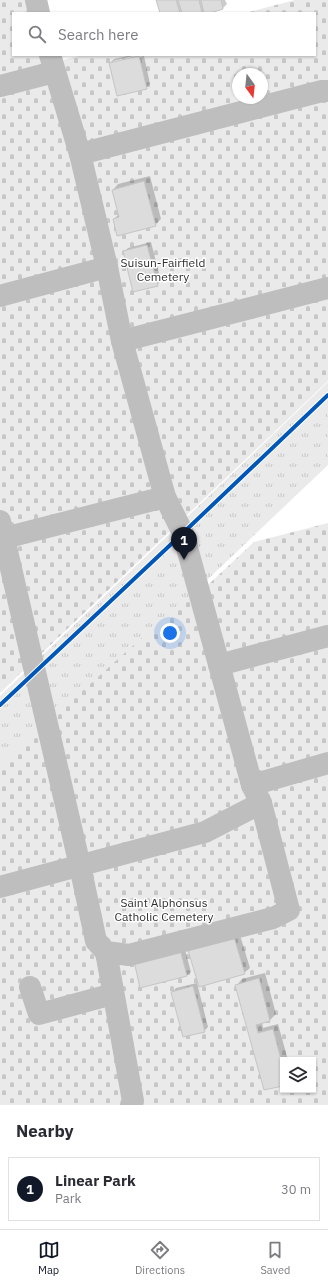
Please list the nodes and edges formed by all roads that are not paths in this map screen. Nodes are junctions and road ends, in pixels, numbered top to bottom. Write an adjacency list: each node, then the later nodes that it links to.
1 (36, 0): 2 (lane)
2 (39, 12)
3 (52, 64): 4 (lane); 6 (lane)
4 (0, 86)
5 (328, 91): 6 (lane)
6 (80, 154): 7 (lane)
7 (107, 268): 9 (lane); 10 (lane)
8 (328, 288): 10 (lane)
9 (0, 296)
10 (122, 341): 11 (lane)
11 (165, 497): 12 (lane); 14 (lane)
12 (2, 533): 17 (lane)
13 (328, 636): 14 (lane)
14 (219, 665): 16 (lane)
15 (328, 763): 16 (lane)
16 (256, 794): 17 (lane); 19 (lane)
17 (80, 866): 18 (lane); 19 (lane)
18 (0, 887)
19 (106, 952): 21 (lane)
20 (30, 987): 21 (lane)
21 (113, 994): 22 (lane)
22 (131, 1105)

